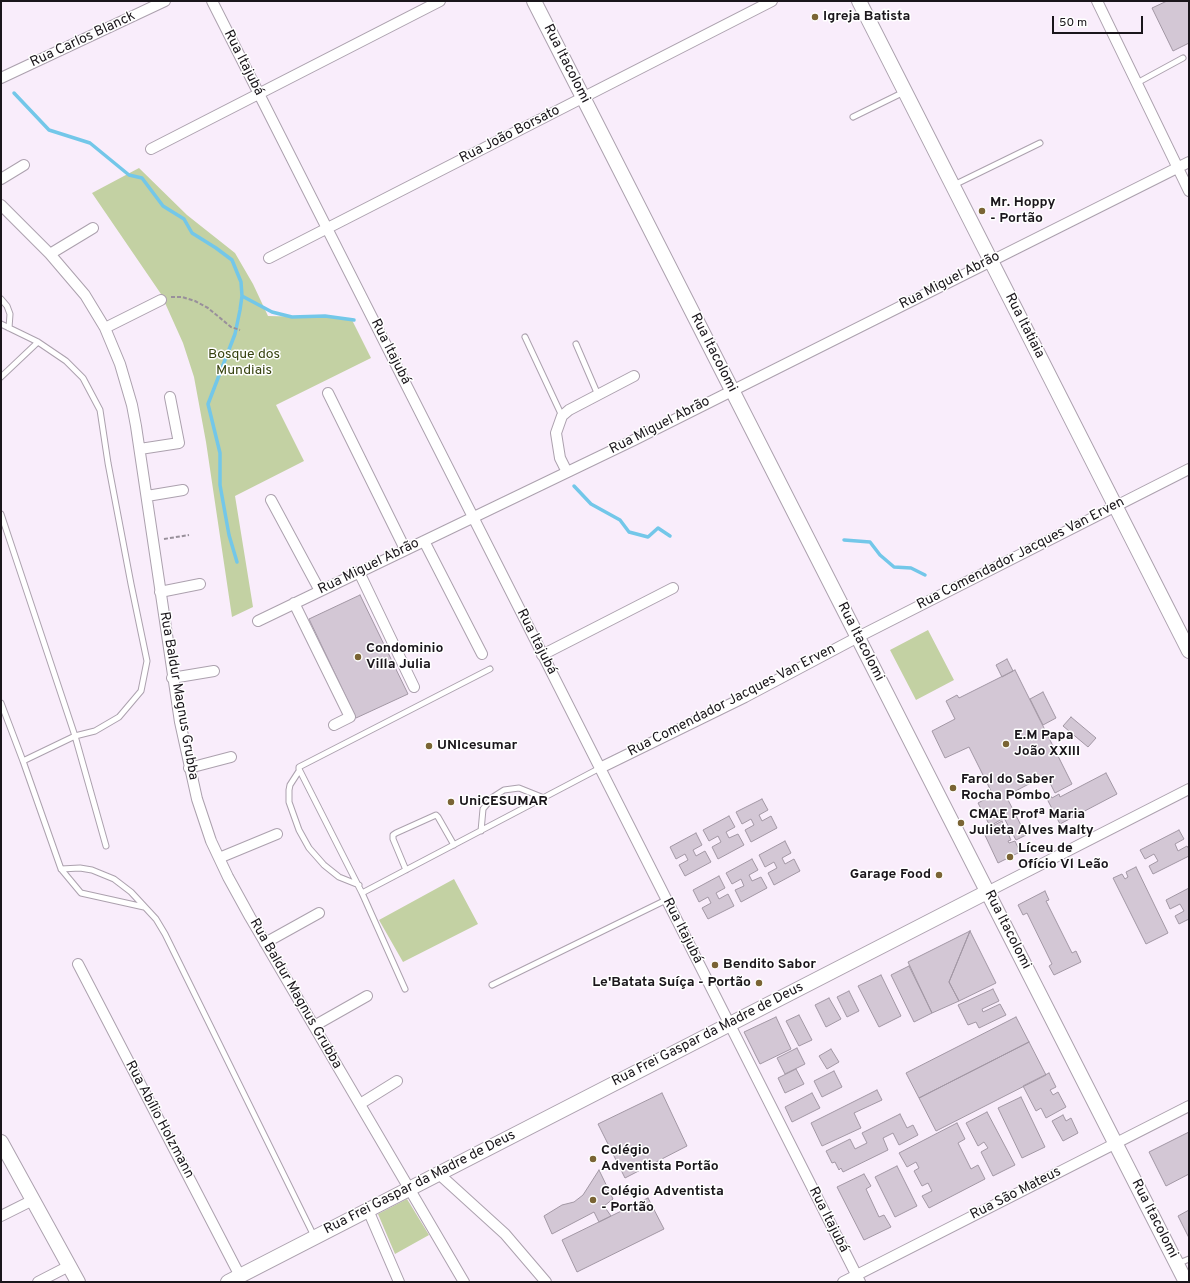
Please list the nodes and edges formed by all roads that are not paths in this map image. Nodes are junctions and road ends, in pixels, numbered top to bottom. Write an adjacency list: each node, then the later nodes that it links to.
1 (165, 1): 9 (street, Rua Carlos Blanck)
2 (212, 1): 12 (street, Rua Itajubá)
3 (440, 1): 12 (street)
4 (534, 1): 13 (main road, Rua Itacolomi)
5 (772, 1): 13 (street, Rua João Borsato)
6 (859, 1): 11 (main road, Rua Itatiaia)
7 (1097, 1): 10 (street)
8 (1184, 58): 10 (lane)
9 (1, 78)
10 (1137, 84): 19 (street)
11 (905, 92): 14 (lane); 21 (main road, Rua Itatiaia)
12 (259, 94): 16 (street); 25 (street, Rua Itajubá)
13 (584, 98): 25 (street, Rua João Borsato); 39 (main road, Rua Itacolomi)
14 (853, 117)
15 (1040, 143): 21 (lane)
16 (151, 149)
17 (1189, 162): 19 (street, Rua Miguel Abrão)
18 (24, 165): 20 (street)
19 (1177, 168): 22 (street); 28 (street, Rua Miguel Abrão)
20 (1, 179)
21 (953, 186): 28 (main road, Rua Itatiaia)
22 (1189, 191)
23 (1, 205): 26 (street, Rua Baldur Magnus Grubba)
24 (93, 228): 26 (street)
25 (327, 229): 27 (street, Rua João Borsato); 52 (street, Rua Itajubá)
26 (50, 254): 33 (street, Rua Baldur Magnus Grubba)
27 (269, 258)
28 (991, 261): 39 (street, Rua Miguel Abrão); 50 (main road, Rua Itatiaia)
29 (1, 299): 32 (lane)
30 (161, 300): 33 (street)
31 (1, 324): 32 (lane)
32 (9, 328): 35 (lane)
33 (105, 328): 44 (street, Rua Baldur Magnus Grubba)
34 (525, 337): 43 (lane)
35 (38, 342): 38 (lane); 72 (lane)
36 (576, 344): 41 (lane)
37 (634, 376): 41 (street)
38 (1, 377)
39 (732, 390): 46 (street, Rua Miguel Abrão); 62 (main road, Rua Itacolomi)
40 (328, 393): 54 (street)
41 (598, 395): 43 (street)
42 (170, 397): 44 (street)
43 (562, 416): 46 (street)
44 (140, 449): 48 (street, Rua Baldur Magnus Grubba)
45 (1189, 469): 50 (street, Rua Comendador Jacques Van Erven)
46 (567, 472): 52 (street, Rua Miguel Abrão)
47 (183, 490): 48 (street)
48 (146, 496): 59 (street, Rua Baldur Magnus Grubba)
49 (271, 500): 58 (street)
50 (1116, 506): 62 (street, Rua Comendador Jacques Van Erven); 63 (main road, Rua Itatiaia)
51 (1, 514): 72 (lane)
52 (473, 517): 53 (street, Rua Miguel Abrão); 65 (street, Rua Itajubá)
53 (424, 541): 54 (street, Rua Miguel Abrão); 64 (street)
54 (405, 549): 55 (street, Rua Miguel Abrão)
55 (359, 572): 58 (street, Rua Miguel Abrão); 69 (street)
56 (200, 584): 59 (street)
57 (673, 588): 65 (street)
58 (320, 591): 60 (street, Rua Miguel Abrão)
59 (160, 592): 68 (street, Rua Baldur Magnus Grubba)
60 (294, 603): 61 (street, Rua Miguel Abrão); 71 (street)
61 (258, 621)
62 (858, 637): 76 (street, Rua Comendador Jacques Van Erven); 89 (main road, Rua Itacolomi)
63 (1189, 651)
64 (482, 654)
65 (542, 655): 76 (street, Rua Itajubá)
66 (490, 669): 77 (lane)
67 (214, 672): 68 (street)
68 (172, 678): 75 (street, Rua Baldur Magnus Grubba)
69 (414, 686)
70 (1, 703): 74 (lane)
71 (334, 725)
72 (75, 736): 74 (lane); 83 (lane)
73 (231, 757): 75 (street)
74 (23, 760): 85 (lane)
75 (189, 768): 84 (street, Rua Baldur Magnus Grubba)
76 (600, 768): 79 (lane, Rua Comendador Jacques Van Erven); 90 (street, Rua Itajubá)
77 (299, 771): 87 (lane); 87 (lane)
78 (1189, 789): 89 (street, Rua Frei Gaspar da Madre de Deus)
79 (544, 798): 80 (lane, Rua Comendador Jacques Van Erven); 80 (lane)
80 (481, 831): 82 (lane, Rua Comendador Jacques Van Erven)
81 (277, 834): 84 (street)
82 (454, 845): 86 (lane, Rua Comendador Jacques Van Erven); 86 (lane)
83 (106, 846)
84 (219, 858): 93 (street, Rua Baldur Magnus Grubba)
85 (62, 869): 91 (lane); 91 (lane)
86 (406, 870): 88 (lane, Rua Comendador Jacques Van Erven)
87 (359, 885): 88 (lane)
88 (362, 892): 96 (lane)
89 (987, 892): 98 (main road, Rua Frei Gaspar da Madre de Deus); 104 (main road, Rua Itacolomi)
90 (666, 900): 95 (lane); 98 (street, Rua Itajubá)
91 (144, 907): 110 (lane)
92 (319, 913): 93 (street)
93 (265, 943): 99 (street, Rua Baldur Magnus Grubba)
94 (78, 964): 113 (street, Rua Abílio Holzmann)
95 (492, 985)
96 (405, 989)
97 (366, 996): 99 (street)
98 (730, 1024): 105 (main road, Rua Frei Gaspar da Madre de Deus); 114 (street, Rua Itajubá)
99 (314, 1026): 101 (street, Rua Baldur Magnus Grubba)
100 (397, 1081): 101 (street)
101 (360, 1104): 106 (street, Rua Baldur Magnus Grubba)
102 (1189, 1106): 104 (street, Rua São Mateus)
103 (1, 1142): 107 (main road)
104 (1115, 1143): 111 (main road, Rua Itacolomi); 114 (street, Rua São Mateus)
105 (439, 1174): 106 (main road, Rua Frei Gaspar da Madre de Deus); 119 (street)
106 (409, 1189): 108 (main road, Rua Frei Gaspar da Madre de Deus); 118 (street, Rua Baldur Magnus Grubba)
107 (33, 1200): 109 (street); 112 (main road)
108 (368, 1210): 110 (main road, Rua Frei Gaspar da Madre de Deus); 117 (street)
109 (1, 1216)
110 (315, 1237): 113 (main road, Rua Frei Gaspar da Madre de Deus)
111 (1183, 1262): 121 (main road, Rua Itacolomi)
112 (70, 1266): 115 (street); 116 (main road)
113 (234, 1279)
114 (858, 1279): 120 (street, Rua São Mateus)
115 (38, 1282)
116 (78, 1282)
117 (399, 1282)
118 (464, 1282)
119 (546, 1282)
120 (844, 1282)
121 (1186, 1282)

